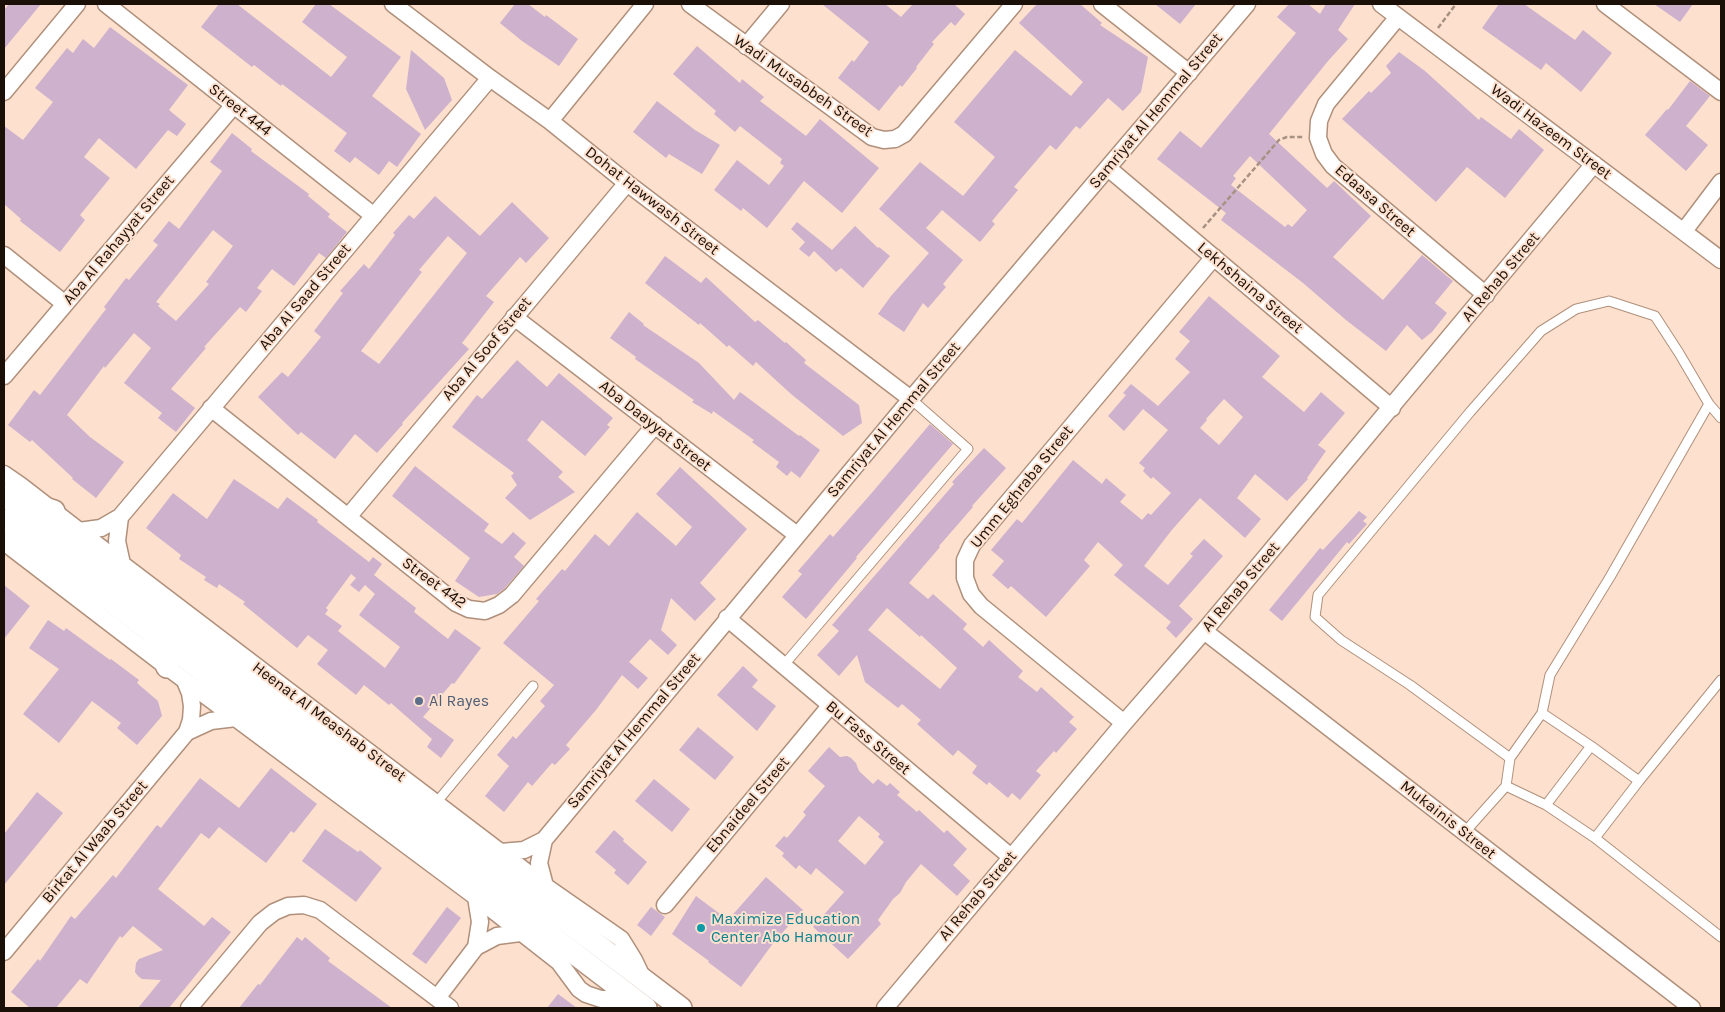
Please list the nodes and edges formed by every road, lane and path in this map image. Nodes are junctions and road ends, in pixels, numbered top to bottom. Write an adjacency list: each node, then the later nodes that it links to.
1 (77, 4): 18 (street)
2 (106, 4): 20 (street, Street 444)
3 (393, 4): 17 (street, Dohat Hawwash Street)
4 (646, 4): 21 (street)
5 (690, 4): 15 (street, Wadi Musabbeh Street)
6 (781, 4): 15 (street)
7 (1014, 4): 15 (street, Wadi Musabbeh Street)
8 (1102, 4): 16 (street)
9 (1247, 4): 16 (street, Samriyat Al Hemmal Street)
10 (1381, 4): 13 (street, Wadi Hazeem Street)
11 (1456, 4): 14 (path)
12 (1604, 4): 19 (street)
13 (1398, 17): 14 (street, Wadi Hazeem Street); 22 (street)
14 (1429, 40): 23 (street, Wadi Hazeem Street)
15 (746, 46)
16 (1189, 73): 24 (street, Samriyat Al Hemmal Street)
17 (490, 78): 21 (street, Dohat Hawwash Street); 27 (street, Aba Al Saad Street)
18 (4, 92)
19 (1721, 92)
20 (234, 105): 27 (street, Street 444); 34 (street, Aba Al Rahayyat Street)
21 (550, 121): 26 (street, Dohat Hawwash Street)
22 (1318, 138): 29 (path); 33 (street, Edaasa Street)
23 (1594, 164): 28 (street, Wadi Hazeem Street); 33 (street, Al Rehab Street)
24 (1108, 168): 29 (street, Lekhshaina Street); 37 (street, Samriyat Al Hemmal Street)
25 (1721, 182): 28 (street)
26 (627, 183): 35 (street, Aba Al Soof Street); 37 (street, Dohat Hawwash Street)
27 (374, 216): 39 (street, Aba Al Saad Street)
28 (1684, 232): 32 (street, Wadi Hazeem Street)
29 (1194, 240): 31 (street, Lekhshaina Street)
30 (4, 255): 34 (street)
31 (1214, 257): 40 (street, Lekhshaina Street); 64 (street, Umm Eghraba Street)
32 (1721, 260)
33 (1486, 295): 40 (street, Al Rehab Street)
34 (65, 304): 36 (street, Aba Al Rahayyat Street)
35 (514, 317): 42 (street, Aba Daayyat Street); 47 (street, Aba Al Soof Street)
36 (4, 376)
37 (911, 399): 50 (street, Samriyat Al Hemmal Street); 56 (lane)
38 (1709, 404): 41 (lane); 62 (lane); 67 (lane)
39 (211, 408): 46 (street, Aba Al Saad Street); 47 (street, Street 442)
40 (1392, 408): 54 (street, Al Rehab Street)
41 (1721, 418)
42 (655, 425): 47 (street, Street 442); 50 (street, Aba Daayyat Street)
43 (4, 474): 45 (street, Heenat Al Meashab Street)
44 (4, 496): 45 (street); 84 (street, Heenat Al Meashab Street)
45 (54, 511): 49 (street, Heenat Al Meashab Street)
46 (120, 517): 49 (street, Aba Al Saad Street); 52 (street)
47 (348, 517)
48 (4, 520): 55 (street)
49 (79, 531): 52 (street, Heenat Al Meashab Street)
50 (796, 535): 53 (street, Samriyat Al Hemmal Street)
51 (4, 542): 57 (street)
52 (122, 564): 70 (street, Heenat Al Meashab Street)
53 (726, 618): 56 (street, Bu Fass Street); 74 (street, Samriyat Al Hemmal Street)
54 (1204, 632): 64 (street, Al Rehab Street); 72 (street, Mukainis Street)
55 (152, 633): 57 (street); 86 (street)
56 (783, 666): 61 (street, Bu Fass Street)
57 (167, 667): 59 (street)
58 (1721, 680): 68 (lane)
59 (185, 681): 63 (street); 65 (street, Birkat Al Waab Street)
60 (532, 686): 70 (lane)
61 (830, 706): 76 (street, Bu Fass Street); 79 (street, Ebnaideel Street)
62 (1542, 713): 66 (lane); 67 (lane)
63 (236, 718): 65 (street, Birkat Al Waab Street); 78 (street)
64 (1124, 723): 76 (street, Al Rehab Street)
65 (187, 732): 83 (street, Birkat Al Waab Street)
66 (1591, 746): 68 (lane); 71 (lane)
67 (1510, 758): 69 (lane)
68 (1639, 781): 73 (lane)
69 (1506, 786): 71 (lane); 72 (lane)
70 (436, 803): 75 (street, Heenat Al Meashab Street)
71 (1546, 805): 73 (lane)
72 (1464, 833): 91 (street, Mukainis Street)
73 (1595, 838): 81 (lane)
74 (544, 840): 75 (street, Samriyat Al Hemmal Street); 77 (street, Samriyat Al Hemmal Street)
75 (502, 852): 77 (street, Heenat Al Meashab Street)
76 (1011, 857): 90 (street, Al Rehab Street)
77 (545, 886): 84 (street, Heenat Al Meashab Street)
78 (476, 897): 80 (street); 82 (street)
79 (665, 905)
80 (520, 933): 82 (street); 86 (street)
81 (1721, 937)
82 (476, 947): 85 (street)
83 (4, 952)
84 (643, 979): 89 (street, Heenat Al Meashab Street)
85 (437, 998): 87 (street); 88 (street)
86 (639, 1003)
87 (189, 1008)
88 (450, 1008)
89 (681, 1008)
90 (885, 1008)
91 (1692, 1008)

